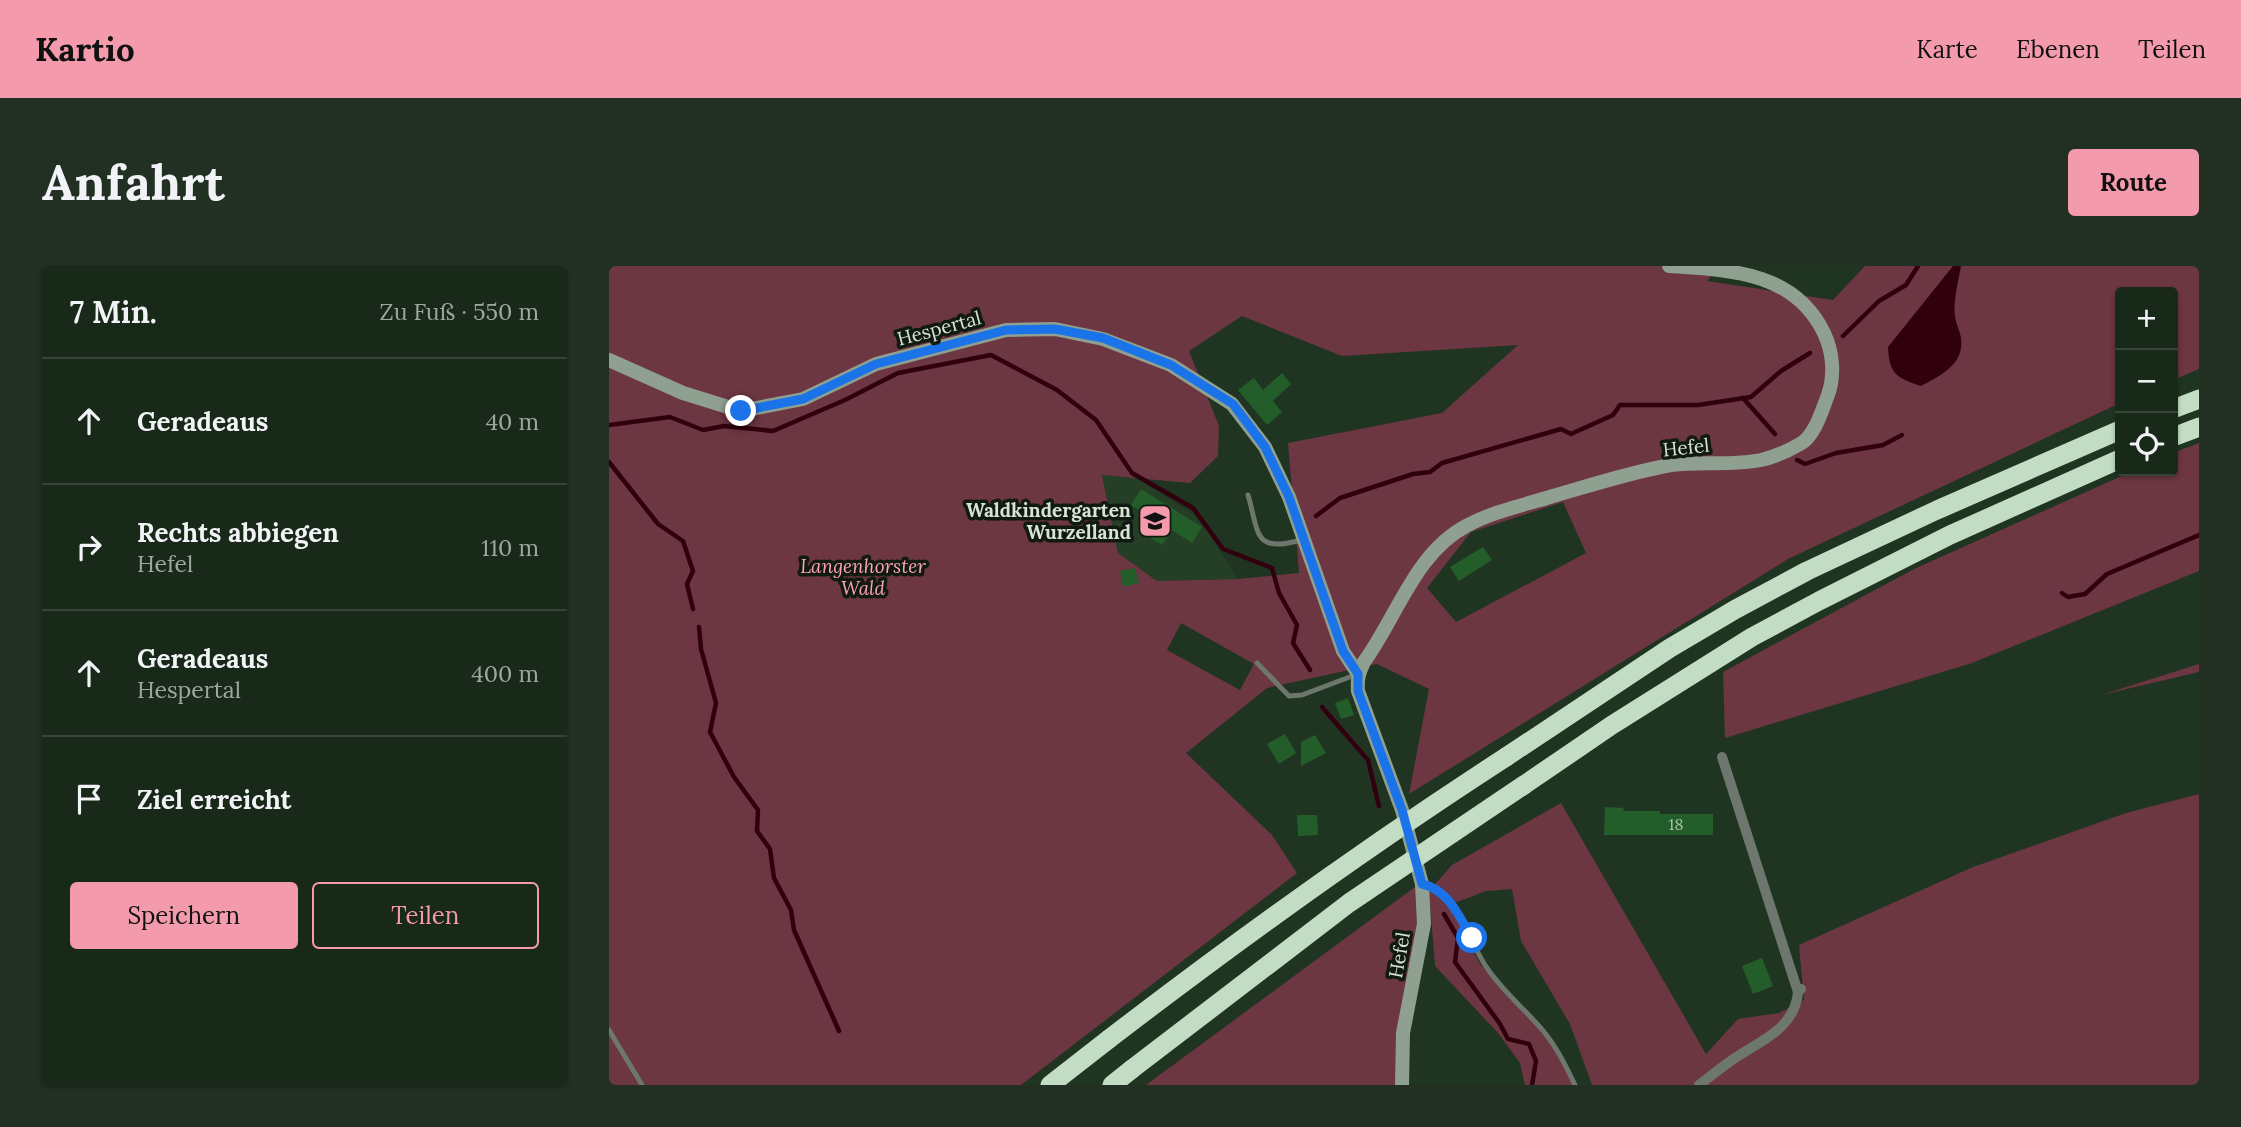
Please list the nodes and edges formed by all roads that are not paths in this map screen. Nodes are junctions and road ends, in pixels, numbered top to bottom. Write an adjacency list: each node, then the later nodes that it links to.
1 (1669, 266): 2 (main road, Hefel)
2 (1720, 268): 13 (main road, Hefel)
3 (609, 360): 11 (main road, Hespertal)
4 (2199, 399): 5 (highway)
5 (2178, 407)
6 (2199, 427): 8 (highway)
7 (2115, 432): 18 (highway, bridge)
8 (2178, 435)
9 (2115, 460): 19 (highway, bridge)
10 (1248, 495): 11 (lane)
11 (1304, 539): 13 (main road, Hespertal)
12 (1257, 663): 13 (lane)
13 (1358, 674): 15 (main road, Hefel)
14 (1722, 757): 22 (street)
15 (1422, 884): 20 (main road, Hefel); 21 (lane)
16 (609, 1030): 17 (lane)
17 (642, 1085)
18 (1050, 1085)
19 (1112, 1085)
20 (1402, 1085)
21 (1574, 1085)
22 (1699, 1085)

